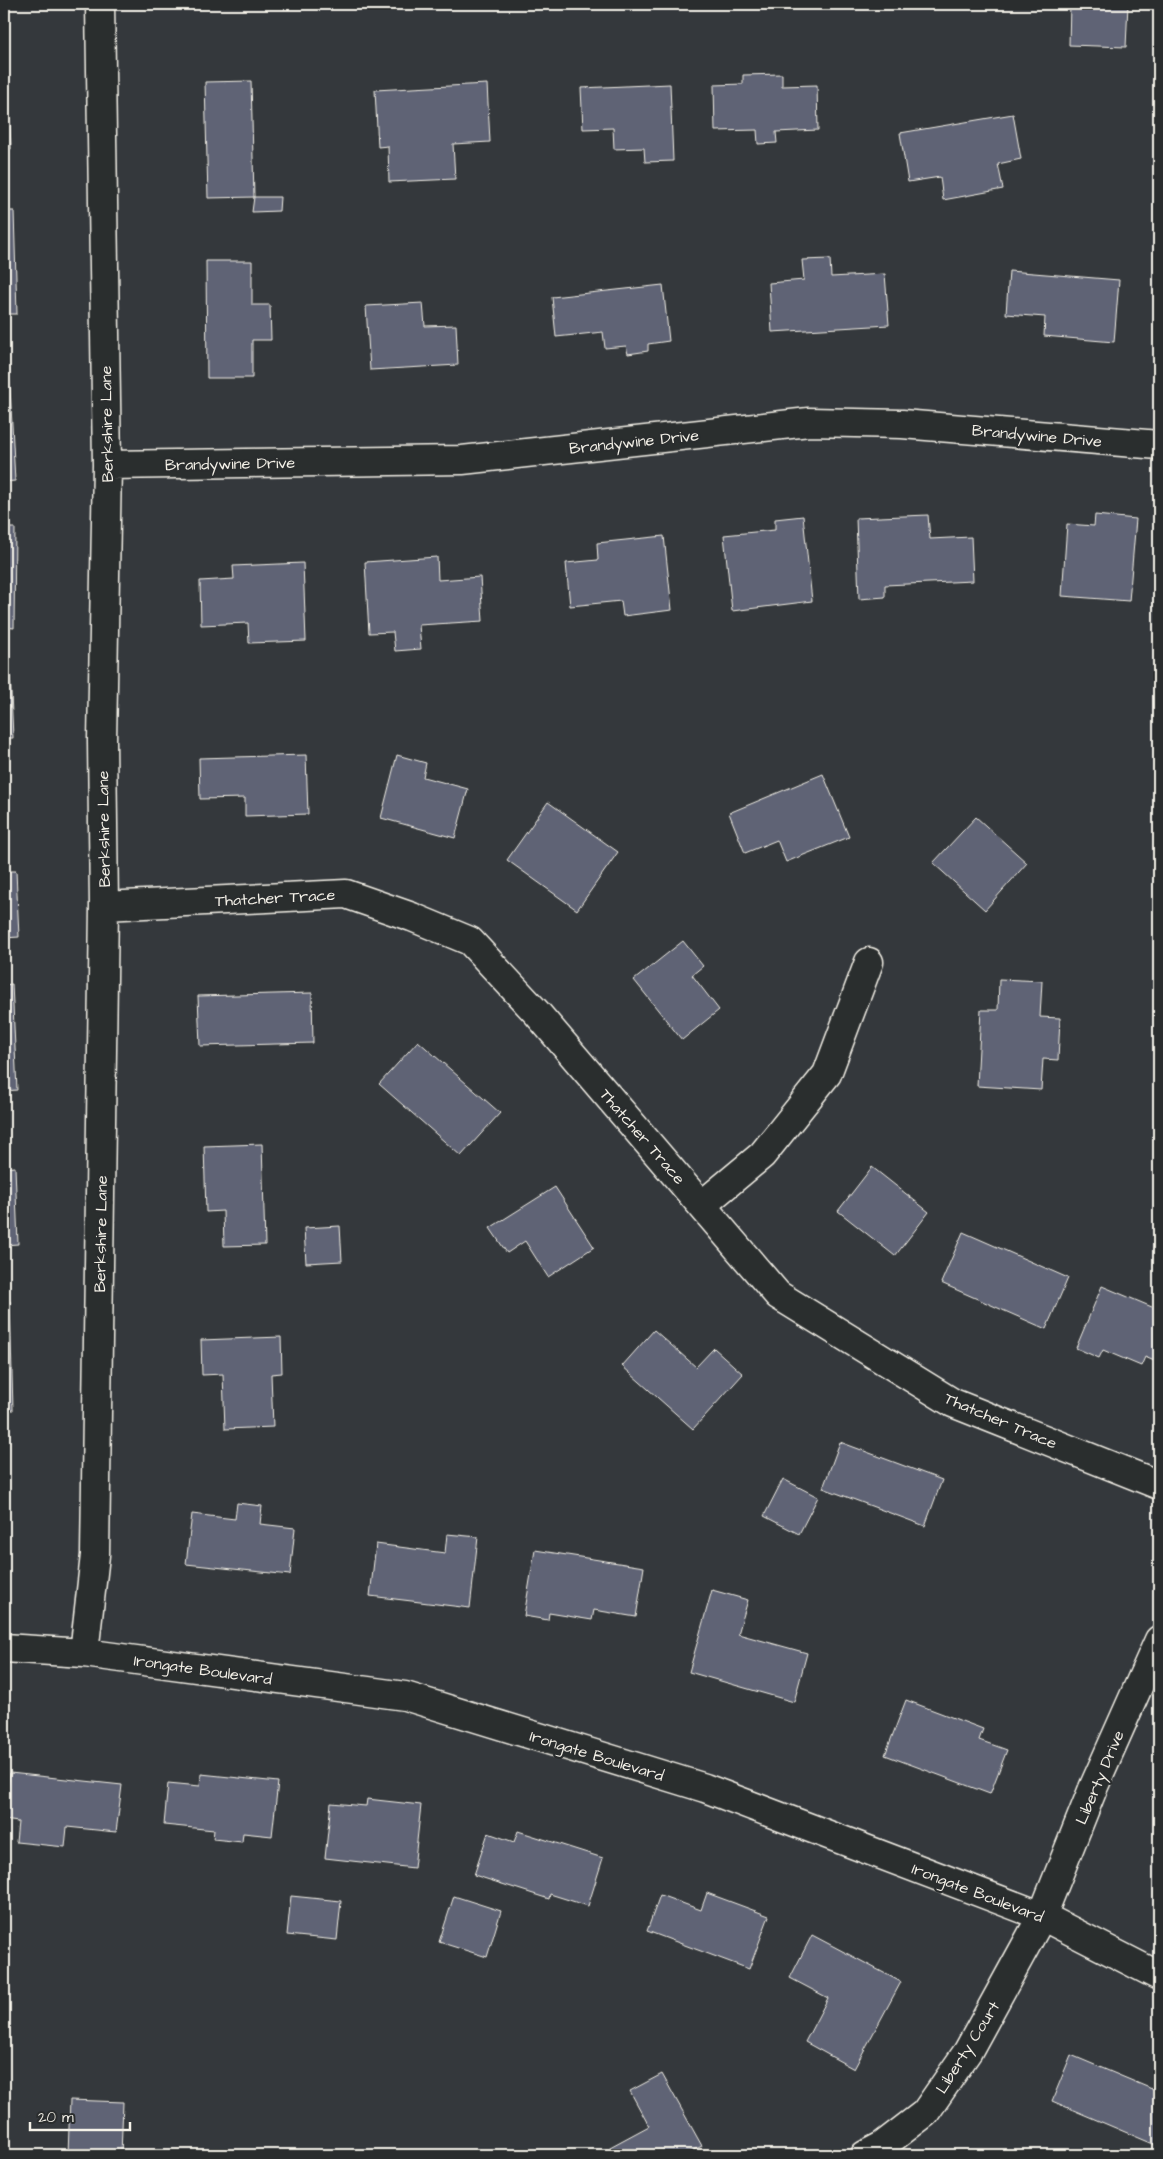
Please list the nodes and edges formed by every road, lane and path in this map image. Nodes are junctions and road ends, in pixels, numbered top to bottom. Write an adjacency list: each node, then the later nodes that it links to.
1 (100, 4): 3 (street, Berkshire Lane)
2 (1159, 445): 3 (street, Brandywine Drive)
3 (107, 464): 4 (street, Berkshire Lane)
4 (104, 906): 6 (street, Thatcher Trace); 10 (street, Berkshire Lane)
5 (869, 962): 6 (street)
6 (702, 1204): 7 (street, Thatcher Trace)
7 (1159, 1485)
8 (1159, 1640): 11 (street, Liberty Drive)
9 (4, 1648): 10 (street, Irongate Boulevard)
10 (84, 1653): 11 (street, Irongate Boulevard)
11 (1042, 1916): 12 (street, Irongate Boulevard); 13 (street, Liberty Court)
12 (1159, 1976)
13 (865, 2155)

